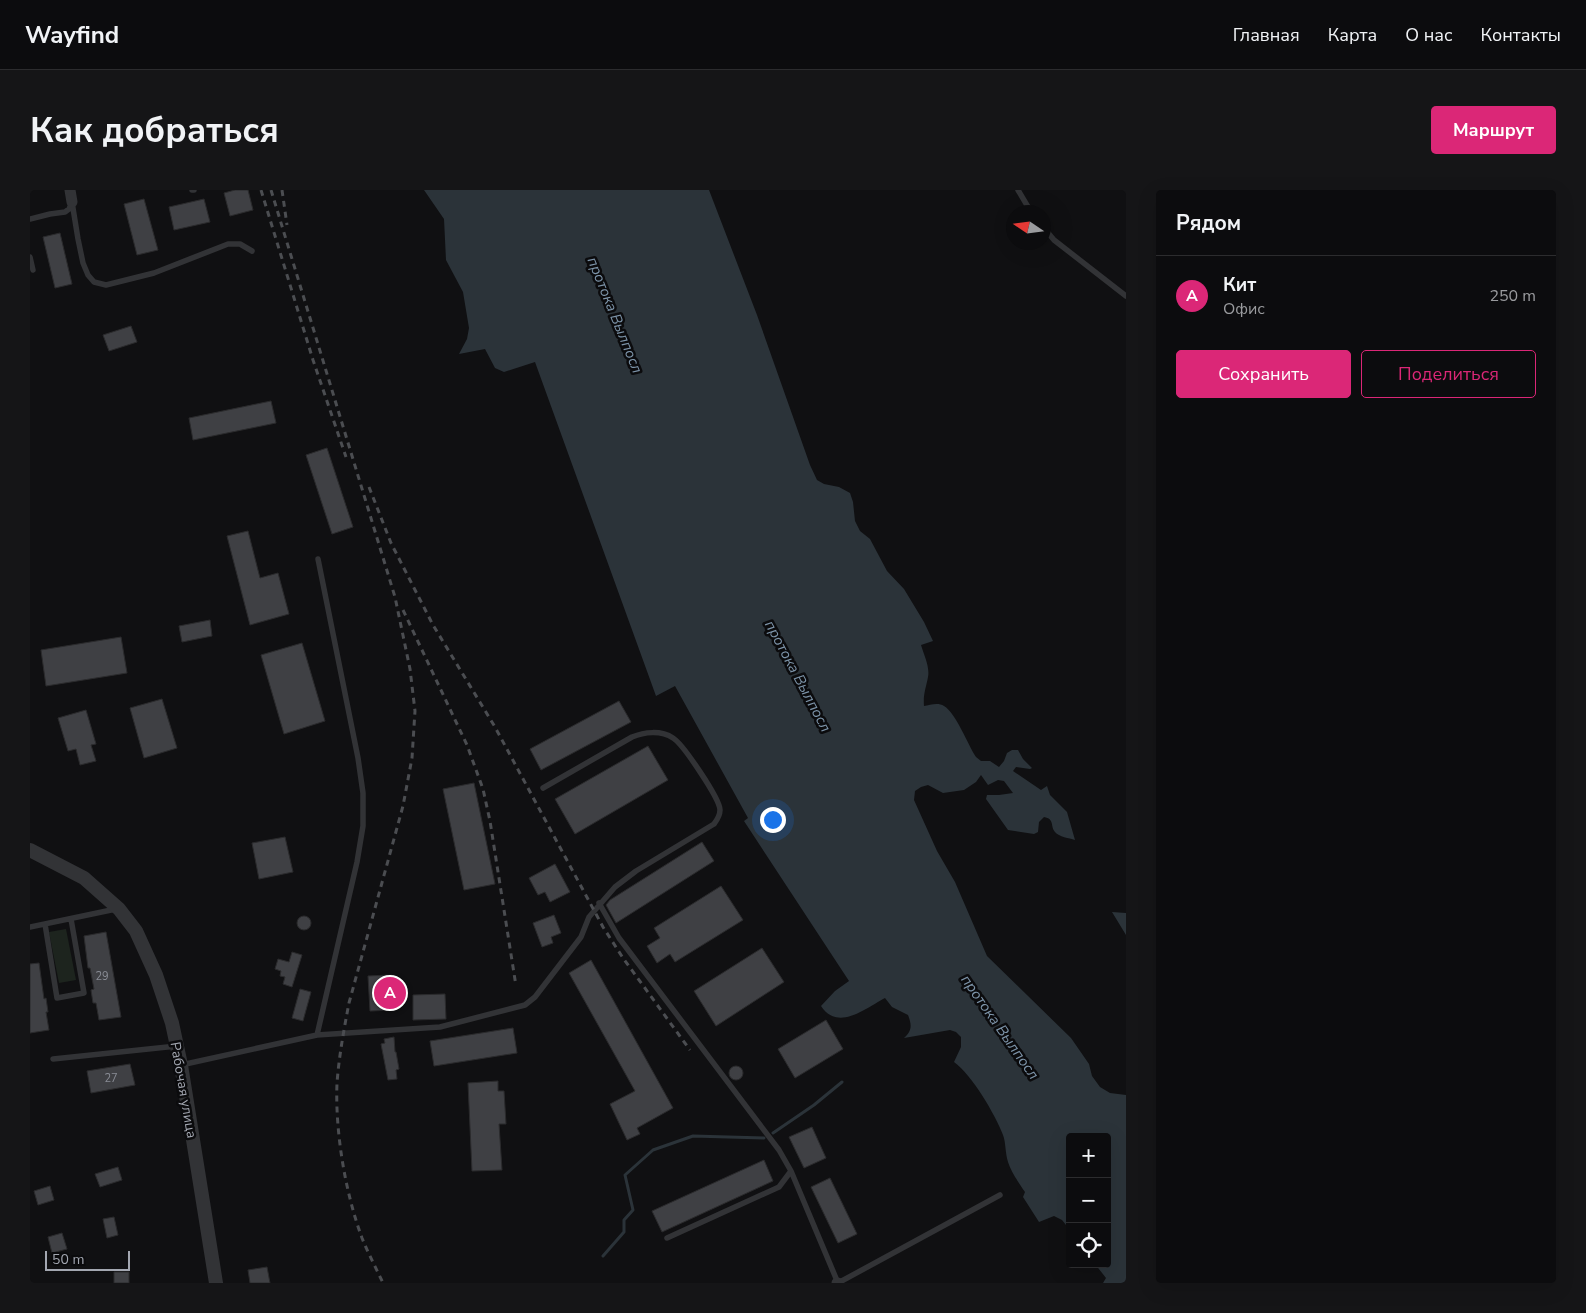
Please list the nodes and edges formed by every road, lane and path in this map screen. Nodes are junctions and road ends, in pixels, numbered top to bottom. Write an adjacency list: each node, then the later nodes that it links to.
1 (70, 190): 3 (street)
2 (1018, 190): 4 (lane)
3 (72, 202): 5 (lane); 7 (lane)
4 (1026, 205)
5 (30, 219)
6 (1051, 236): 10 (lane)
7 (252, 251)
8 (30, 257): 9 (lane)
9 (32, 270)
10 (1126, 296)
11 (318, 558): 19 (lane)
12 (543, 788): 14 (lane)
13 (30, 850): 15 (street, Рабочая улица)
14 (599, 903): 19 (lane); 23 (lane)
15 (119, 909): 16 (lane); 20 (street, Рабочая улица)
16 (71, 918): 17 (lane); 17 (lane)
17 (45, 924): 18 (lane)
18 (30, 927)
19 (317, 1035): 22 (lane)
20 (176, 1046): 21 (lane); 22 (street, Рабочая улица)
21 (53, 1059)
22 (181, 1065): 26 (street, Рабочая улица)
23 (791, 1171): 25 (lane); 27 (lane)
24 (1000, 1195): 27 (lane)
25 (667, 1238)
26 (216, 1283)
27 (837, 1283)

